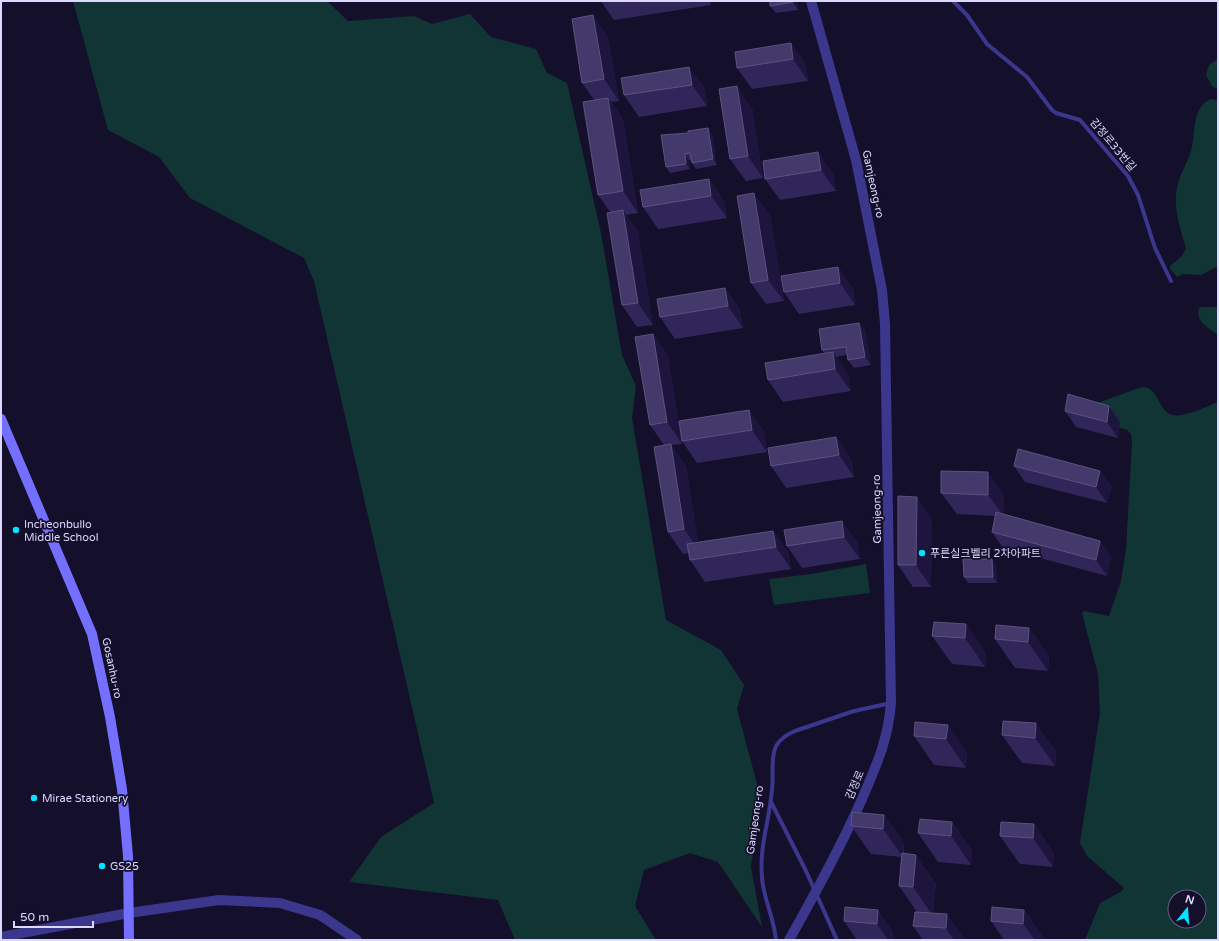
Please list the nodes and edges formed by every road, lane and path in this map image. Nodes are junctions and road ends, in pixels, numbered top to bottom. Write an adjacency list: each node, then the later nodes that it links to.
1 (811, 1): 5 (street, Gamjeong-ro)
2 (953, 1): 3 (lane, 감정로33번길)
3 (1171, 281)
4 (1, 419): 8 (main road, Gosanhu-ro)
5 (892, 702): 6 (lane, Gamjeong-ro); 7 (street, 감정로)
6 (771, 802): 7 (lane); 12 (lane, Gamjeong-ro)
7 (816, 894): 13 (street, 감정로); 14 (lane)
8 (129, 913): 9 (street); 10 (main road, Gosanhu-ro); 11 (street)
9 (1, 937)
10 (129, 940)
11 (357, 940)
12 (776, 940)
13 (789, 940)
14 (837, 940)

